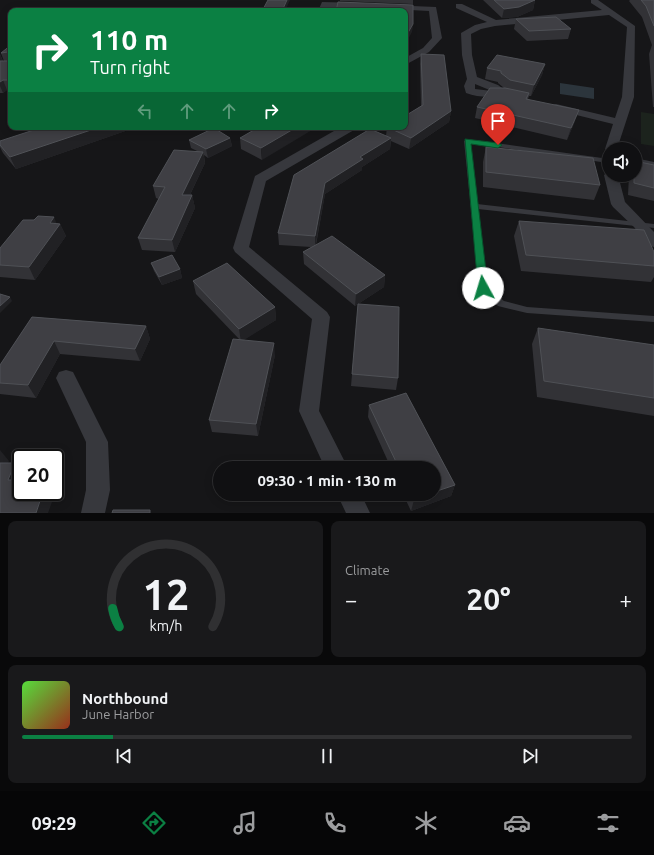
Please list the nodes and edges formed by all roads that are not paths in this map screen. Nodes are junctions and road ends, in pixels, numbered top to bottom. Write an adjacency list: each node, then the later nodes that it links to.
1 (594, 1): 4 (street)
2 (459, 6): 5 (street)
3 (323, 8): 6 (street)
4 (610, 12): 5 (street); 9 (street)
5 (495, 23): 7 (street)
6 (408, 60)
7 (526, 99)
8 (541, 103): 9 (street)
9 (619, 122): 11 (street)
10 (345, 130): 22 (street)
11 (614, 142)
12 (602, 161): 16 (lane)
13 (642, 161): 14 (lane)
14 (654, 164)
15 (613, 182): 17 (street)
16 (474, 206): 17 (lane); 20 (lane)
17 (639, 224): 18 (lane); 19 (street)
18 (654, 226)
19 (654, 242)
20 (654, 319)
21 (66, 378): 24 (street)
22 (333, 461)
23 (352, 501): 25 (street)
24 (93, 513)
25 (358, 513)

